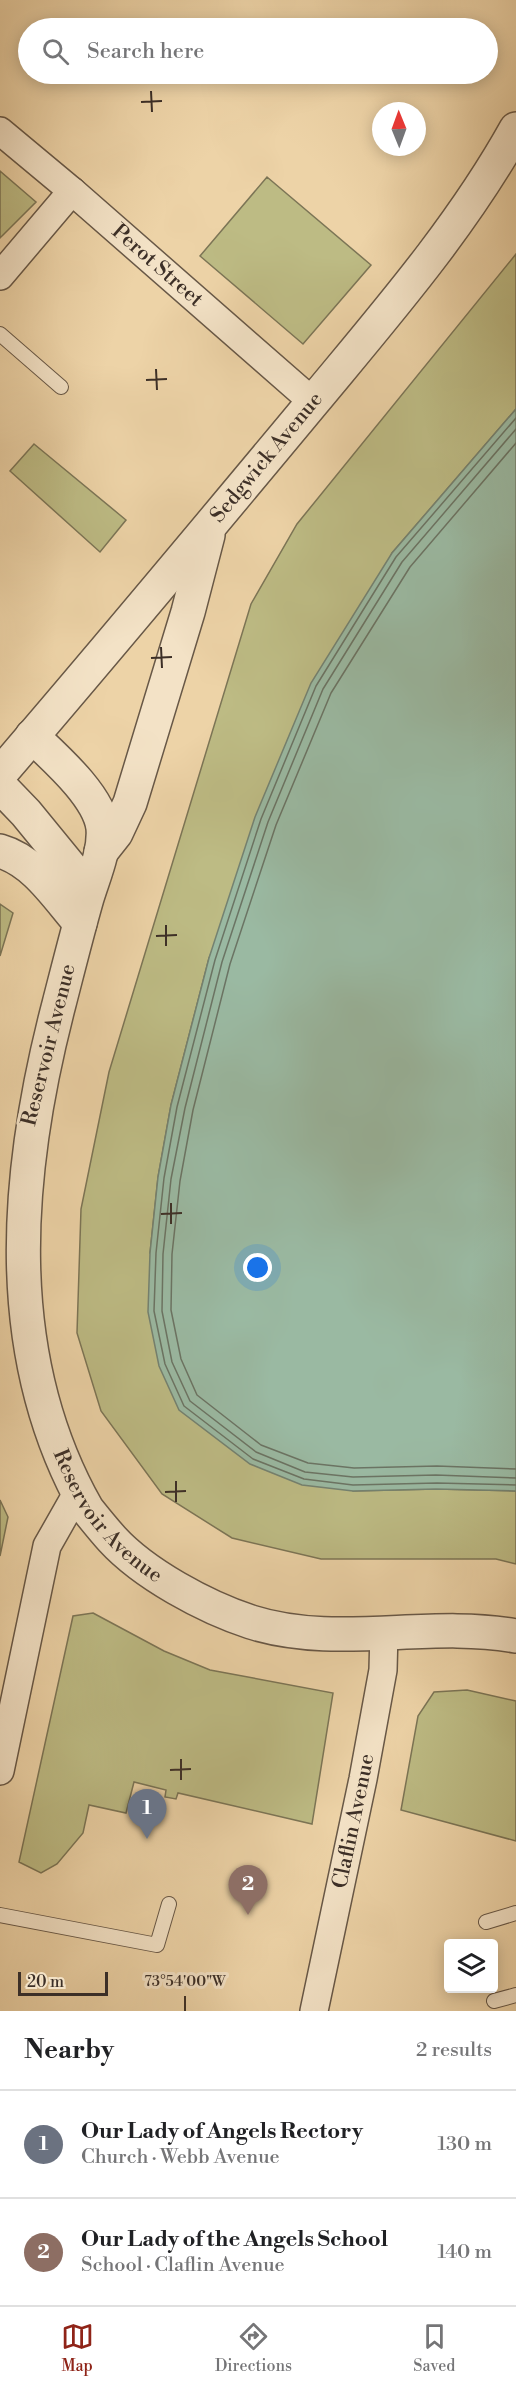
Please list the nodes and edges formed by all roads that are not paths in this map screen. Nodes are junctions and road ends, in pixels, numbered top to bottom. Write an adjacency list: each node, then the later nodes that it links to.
1 (516, 129): 7 (street, Sedgwick Avenue)
2 (0, 131): 3 (street, Perot Street)
3 (72, 191): 4 (street); 7 (street, Perot Street)
4 (0, 276)
5 (0, 334): 6 (lane)
6 (61, 387)
7 (313, 402): 8 (street, Sedgwick Avenue)
8 (210, 528): 9 (street, Sedgwick Avenue); 13 (street, Reservoir Avenue)
9 (32, 736): 10 (street, Sedgwick Avenue); 13 (street, Reservoir Avenue)
10 (0, 774)
11 (0, 786): 14 (street)
12 (0, 852): 15 (street)
13 (101, 852): 14 (street, Reservoir Avenue)
14 (89, 890): 15 (street, Reservoir Avenue)
15 (80, 923): 16 (street, Reservoir Avenue)
16 (76, 1495): 17 (street, Reservoir Avenue); 19 (street)
17 (384, 1632): 18 (street, Reservoir Avenue); 26 (street, Claflin Avenue)
18 (516, 1636)
19 (0, 1772)
20 (169, 1904): 22 (lane)
21 (516, 1913): 23 (lane)
22 (0, 1915)
23 (486, 1922)
24 (516, 1995): 25 (lane)
25 (494, 2001)
26 (314, 2011)

